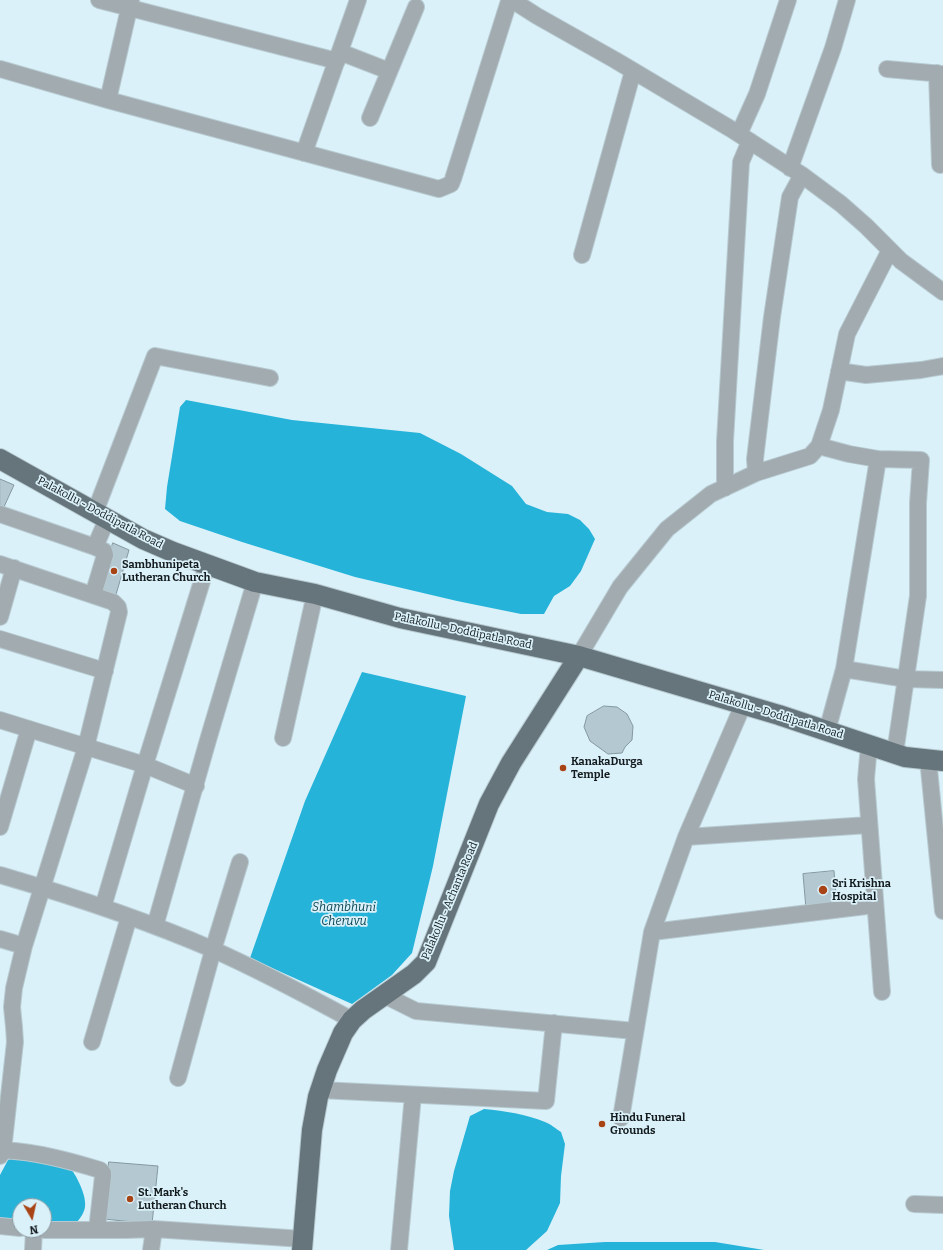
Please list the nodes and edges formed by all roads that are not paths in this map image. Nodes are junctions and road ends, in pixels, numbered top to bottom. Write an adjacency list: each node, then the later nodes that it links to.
1 (98, 0): 6 (street)
2 (358, 0): 8 (street)
3 (788, 0): 16 (street)
4 (847, 0): 19 (street)
5 (511, 1): 12 (street); 17 (street)
6 (130, 4): 8 (street); 14 (street)
7 (416, 7): 11 (street)
8 (338, 56): 11 (street); 17 (street)
9 (0, 69): 14 (street)
10 (887, 69): 13 (street)
11 (388, 71): 15 (street)
12 (633, 71): 16 (street); 21 (street)
13 (940, 73): 18 (street)
14 (108, 100): 17 (street)
15 (370, 118)
16 (745, 138): 19 (street); 30 (street)
17 (304, 153)
18 (943, 164)
19 (796, 172): 20 (street); 29 (street)
20 (890, 250): 22 (street); 24 (street)
21 (582, 255)
22 (943, 292)
23 (943, 366): 24 (street)
24 (839, 371): 26 (street)
25 (270, 378): 32 (street)
26 (819, 446): 28 (street); 29 (street)
27 (0, 459): 32 (main road, Palakollu - Doddipatla Road)
28 (878, 459): 42 (street); 44 (street)
29 (756, 473): 30 (street)
30 (725, 488): 41 (street)
31 (0, 514): 33 (street)
32 (101, 515): 33 (street); 34 (main road, Palakollu - Doddipatla Road)
33 (95, 547): 38 (street)
34 (207, 565): 36 (main road, Palakollu - Doddipatla Road); 55 (street)
35 (7, 566): 38 (street); 39 (street)
36 (255, 582): 37 (main road, Palakollu - Doddipatla Road); 56 (street)
37 (315, 594): 41 (main road, Palakollu - Doddipatla Road); 50 (street)
38 (93, 595): 43 (street)
39 (0, 617)
40 (0, 639): 43 (street)
41 (579, 656): 46 (main road, Palakollu - Doddipatla Road); 73 (main road, Palakollu - Achanta Road)
42 (844, 669): 44 (street); 49 (street)
43 (105, 671): 52 (street)
44 (906, 679): 45 (street); 53 (street)
45 (943, 680)
46 (743, 705): 49 (main road, Palakollu - Doddipatla Road); 59 (street)
47 (0, 720): 48 (street)
48 (29, 729): 52 (street); 58 (street)
49 (826, 731): 51 (main road, Palakollu - Doddipatla Road)
50 (283, 738)
51 (869, 745): 53 (main road, Palakollu - Doddipatla Road); 57 (street)
52 (86, 748): 55 (street); 62 (street)
53 (894, 753): 54 (main road, Palakollu - Doddipatla Road)
54 (935, 760): 65 (street)
55 (145, 765): 56 (street); 64 (street)
56 (196, 786): 67 (street)
57 (869, 825): 59 (street); 63 (street)
58 (0, 827)
59 (686, 837): 68 (street)
60 (240, 862): 71 (street)
61 (0, 875): 62 (street)
62 (43, 888): 64 (street); 70 (street)
63 (875, 905): 68 (street); 72 (street)
64 (103, 907): 66 (street)
65 (943, 911)
66 (129, 917): 67 (street); 77 (street)
67 (155, 926): 71 (street)
68 (652, 932): 76 (street)
69 (0, 939): 70 (street)
70 (24, 946): 82 (street)
71 (213, 950): 74 (street); 78 (street)
72 (882, 992)
73 (384, 995): 74 (main road, Palakollu - Achanta Road); 75 (street)
74 (352, 1020): 79 (main road, Palakollu - Achanta Road)
75 (554, 1023): 76 (street); 80 (street)
76 (635, 1031): 81 (street)
77 (92, 1042)
78 (178, 1078)
79 (320, 1090): 80 (street); 91 (main road, Palakollu - Achanta Road)
80 (413, 1095): 94 (street)
81 (621, 1118)
82 (1, 1153): 89 (street)
83 (914, 1204): 84 (street)
84 (943, 1205)
85 (0, 1226): 86 (street)
86 (12, 1227)
87 (154, 1229): 89 (street); 91 (street); 93 (street)
88 (52, 1230): 89 (street)
89 (97, 1230)
90 (34, 1238): 92 (street)
91 (303, 1244)
92 (33, 1250)
93 (151, 1250)
94 (399, 1250)

